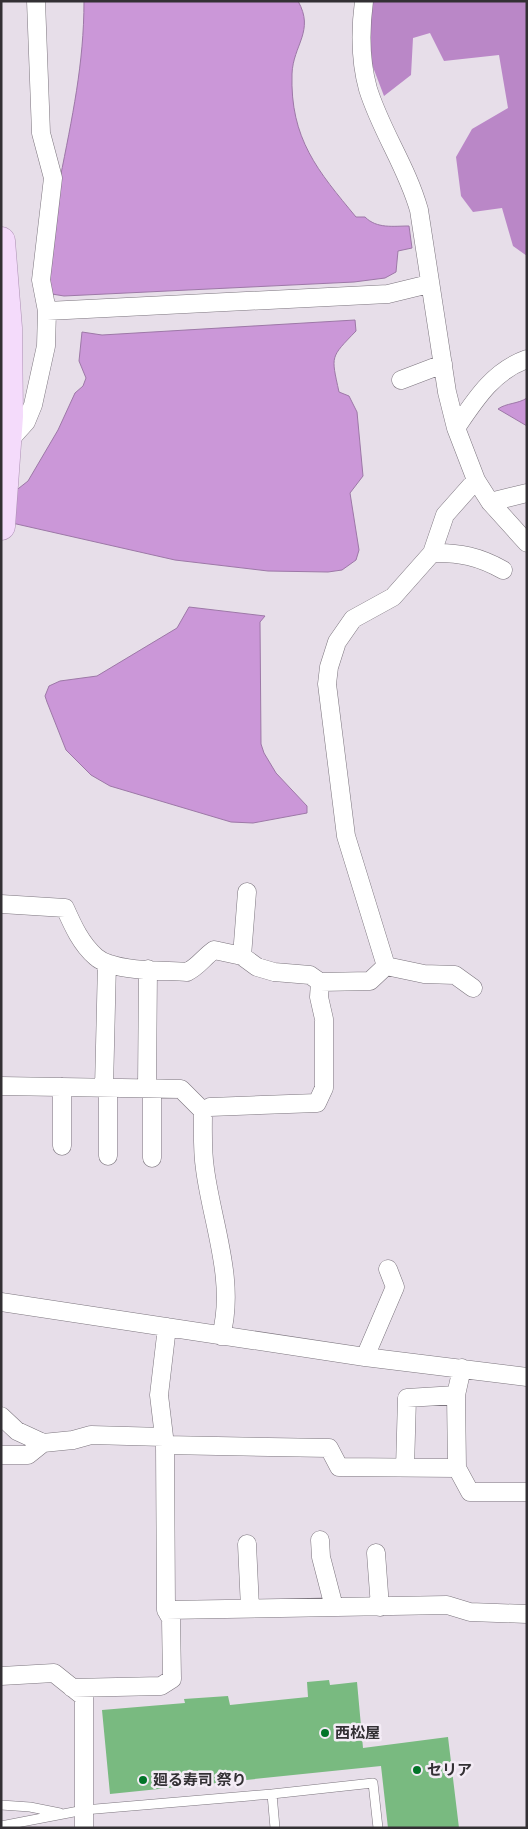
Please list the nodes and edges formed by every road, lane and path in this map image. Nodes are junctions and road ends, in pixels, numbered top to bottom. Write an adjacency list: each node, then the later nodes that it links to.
1 (36, 1): 5 (street)
2 (364, 1): 4 (street)
3 (1, 241): 10 (main road)
4 (429, 284): 5 (street); 7 (street)
5 (47, 310): 10 (street)
6 (527, 359): 9 (street)
7 (443, 364): 8 (street); 9 (street)
8 (401, 380)
9 (456, 428): 11 (street)
10 (8, 442): 12 (main road)
11 (476, 480): 14 (street); 17 (street)
12 (3, 485): 15 (main road)
13 (527, 493): 14 (street)
14 (490, 502): 16 (street)
15 (1, 526)
16 (527, 543)
17 (432, 553): 18 (street); 23 (street)
18 (503, 570)
19 (247, 892): 21 (street)
20 (1, 904): 22 (street)
21 (242, 956): 24 (street); 25 (street)
22 (107, 963): 24 (street); 29 (street)
23 (386, 966): 25 (street); 26 (street)
24 (148, 969): 30 (street)
25 (320, 982): 31 (street)
26 (473, 988)
27 (1, 1086): 28 (street)
28 (62, 1087): 29 (street); 32 (street)
29 (106, 1088): 30 (street); 33 (street)
30 (150, 1088): 31 (street); 34 (street)
31 (203, 1111): 38 (street)
32 (62, 1146)
33 (108, 1156)
34 (152, 1158)
35 (388, 1269): 39 (street)
36 (1, 1302): 37 (street)
37 (167, 1327): 38 (street); 44 (street)
38 (221, 1336): 39 (street)
39 (365, 1357): 40 (street)
40 (462, 1368): 41 (street); 42 (street)
41 (527, 1377)
42 (456, 1395): 47 (street); 48 (street)
43 (1, 1416): 45 (street)
44 (164, 1441): 45 (street); 47 (street); 56 (street)
45 (43, 1442): 46 (street)
46 (1, 1455)
47 (406, 1468): 48 (street)
48 (457, 1468): 49 (street)
49 (527, 1492)
50 (320, 1540): 54 (street)
51 (247, 1544): 55 (street)
52 (376, 1553): 53 (street)
53 (380, 1606): 54 (street); 57 (street)
54 (334, 1607): 55 (street)
55 (250, 1608): 56 (street)
56 (166, 1610): 59 (street)
57 (527, 1614)
58 (1, 1676): 59 (street)
59 (72, 1688): 63 (street)
60 (272, 1794): 63 (lane); 65 (lane); 66 (lane)
61 (1, 1805): 62 (lane)
62 (60, 1813): 63 (lane); 64 (lane)
63 (84, 1819)
64 (1, 1826)
65 (275, 1828)
66 (378, 1828)

